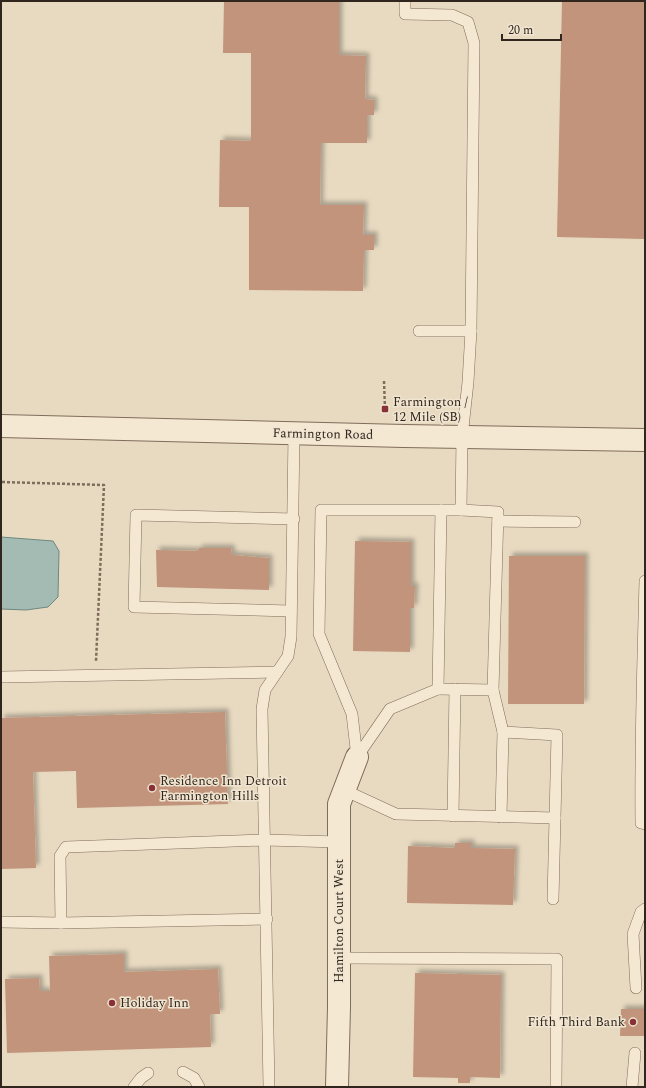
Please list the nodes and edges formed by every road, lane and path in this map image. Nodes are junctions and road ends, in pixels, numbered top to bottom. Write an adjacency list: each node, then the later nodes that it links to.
1 (405, 1): 3 (lane)
2 (419, 330): 3 (lane)
3 (471, 331): 8 (lane)
4 (384, 381): 5 (path)
5 (384, 409)
6 (1, 426): 7 (street, Farmington Road)
7 (294, 434): 8 (street, Farmington Road); 13 (lane)
8 (462, 437): 9 (street, Farmington Road); 12 (lane)
9 (645, 440)
10 (2, 482): 19 (path)
11 (441, 510): 12 (lane); 21 (lane); 26 (lane)
12 (461, 510): 14 (lane)
13 (294, 519): 17 (lane); 17 (lane)
14 (498, 521): 15 (lane); 23 (lane)
15 (575, 522)
16 (645, 581): 24 (lane)
17 (291, 611): 18 (lane)
18 (277, 672): 19 (lane); 32 (lane)
19 (96, 675): 20 (lane)
20 (1, 677)
21 (438, 689): 22 (lane); 26 (lane)
22 (456, 689): 23 (lane); 28 (lane)
23 (493, 690): 25 (lane)
24 (643, 719): 31 (lane)
25 (503, 732): 29 (lane); 30 (lane)
26 (356, 758): 27 (street, Hamilton Court West)
27 (344, 790): 28 (lane); 33 (street, Hamilton Court West)
28 (453, 816): 29 (lane)
29 (501, 817): 30 (lane)
30 (554, 818): 34 (lane)
31 (645, 824)
32 (265, 840): 33 (lane); 36 (lane); 38 (lane)
33 (339, 842): 39 (street, Hamilton Court West)
34 (553, 899)
35 (645, 909): 40 (lane)
36 (267, 919): 38 (lane); 46 (lane)
37 (1, 922): 38 (lane)
38 (61, 923)
39 (338, 958): 47 (street, Hamilton Court West); 48 (lane)
40 (636, 988)
41 (635, 1053): 49 (lane)
42 (184, 1072): 45 (lane)
43 (148, 1073): 44 (lane)
44 (134, 1087)
45 (199, 1087)
46 (269, 1087)
47 (337, 1087)
48 (556, 1087)
49 (632, 1087)

